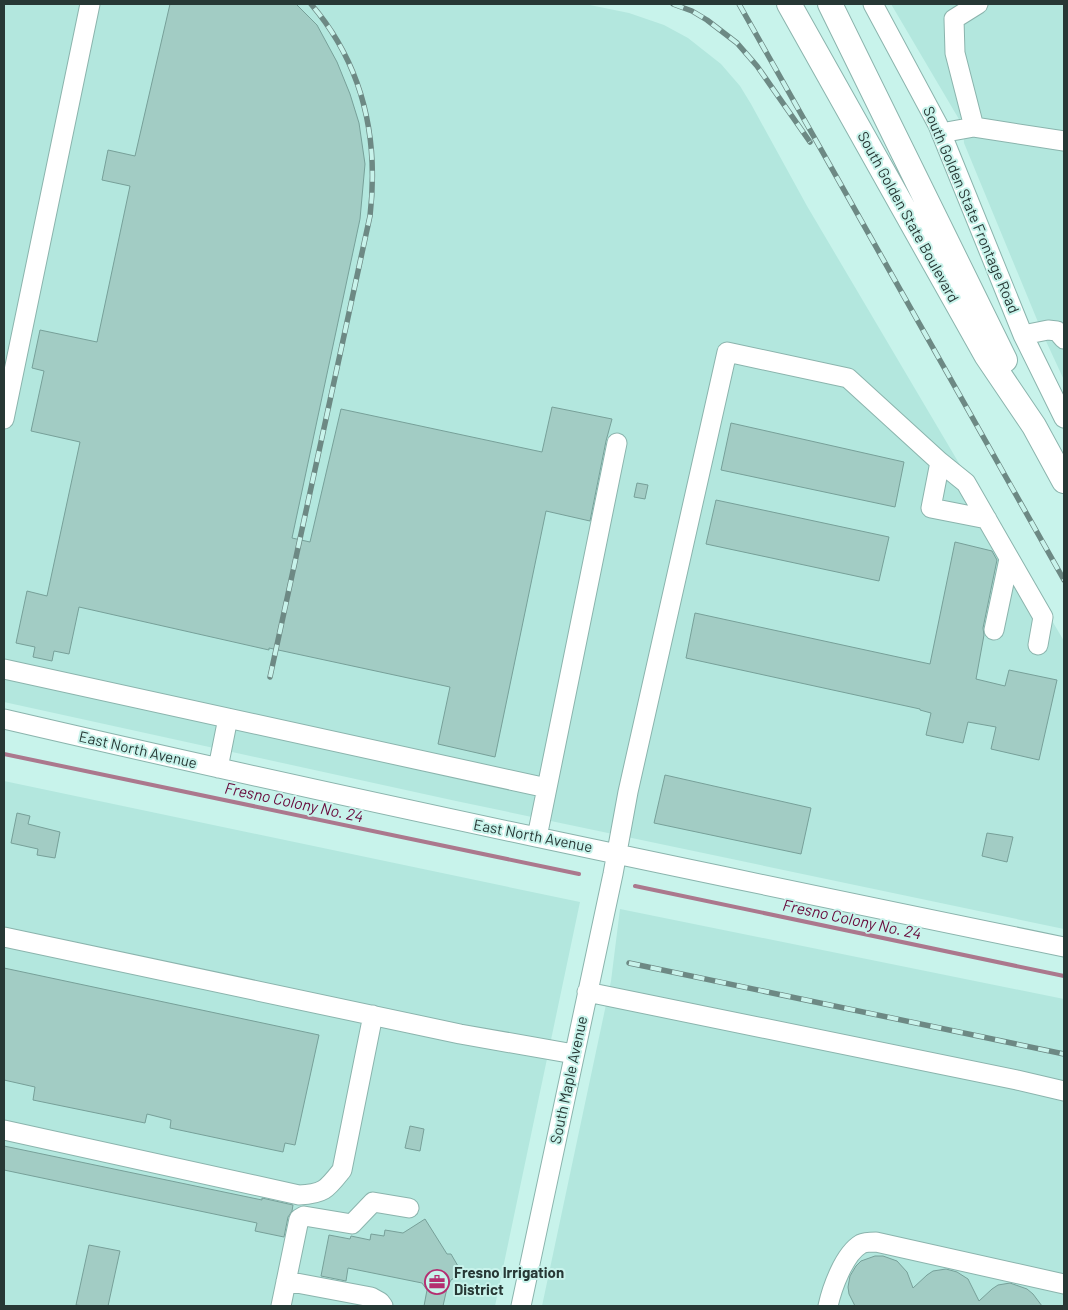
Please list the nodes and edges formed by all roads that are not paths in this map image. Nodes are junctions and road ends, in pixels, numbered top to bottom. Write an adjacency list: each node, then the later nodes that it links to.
1 (90, 4): 12 (street)
2 (789, 4): 13 (main road, South Golden State Boulevard)
3 (830, 4): 13 (main road, South Golden State Boulevard)
4 (873, 4): 7 (street, South Golden State Frontage Road)
5 (978, 4): 6 (street)
6 (974, 127): 7 (street); 8 (street)
7 (941, 133): 9 (street, South Golden State Frontage Road)
8 (1064, 141)
9 (1023, 335): 10 (street); 11 (street, South Golden State Frontage Road)
10 (1064, 339)
11 (1061, 405)
12 (4, 419)
13 (1034, 426): 16 (main road, South Golden State Boulevard)
14 (617, 443): 25 (street)
15 (940, 462): 17 (street); 17 (street); 27 (street, South Maple Avenue)
16 (1064, 481)
17 (988, 519): 18 (street)
18 (1009, 559): 19 (street); 20 (street)
19 (994, 630)
20 (1038, 645)
21 (4, 669): 22 (street)
22 (228, 718): 24 (street); 25 (street)
23 (4, 719): 24 (street, East North Avenue)
24 (218, 768): 26 (street, East North Avenue)
25 (547, 788): 26 (street)
26 (537, 837): 27 (street, East North Avenue)
27 (617, 853): 29 (street, East North Avenue); 30 (street, South Maple Avenue)
28 (4, 937): 31 (street)
29 (1064, 947)
30 (588, 992): 32 (street, South Maple Avenue); 33 (street)
31 (373, 1015): 32 (street); 34 (street)
32 (574, 1054): 40 (street, South Maple Avenue)
33 (1064, 1091)
34 (4, 1130)
35 (409, 1208): 36 (street)
36 (286, 1281): 38 (street); 39 (street)
37 (1064, 1284): 41 (street)
38 (281, 1306)
39 (383, 1306)
40 (521, 1306)
41 (828, 1306)

